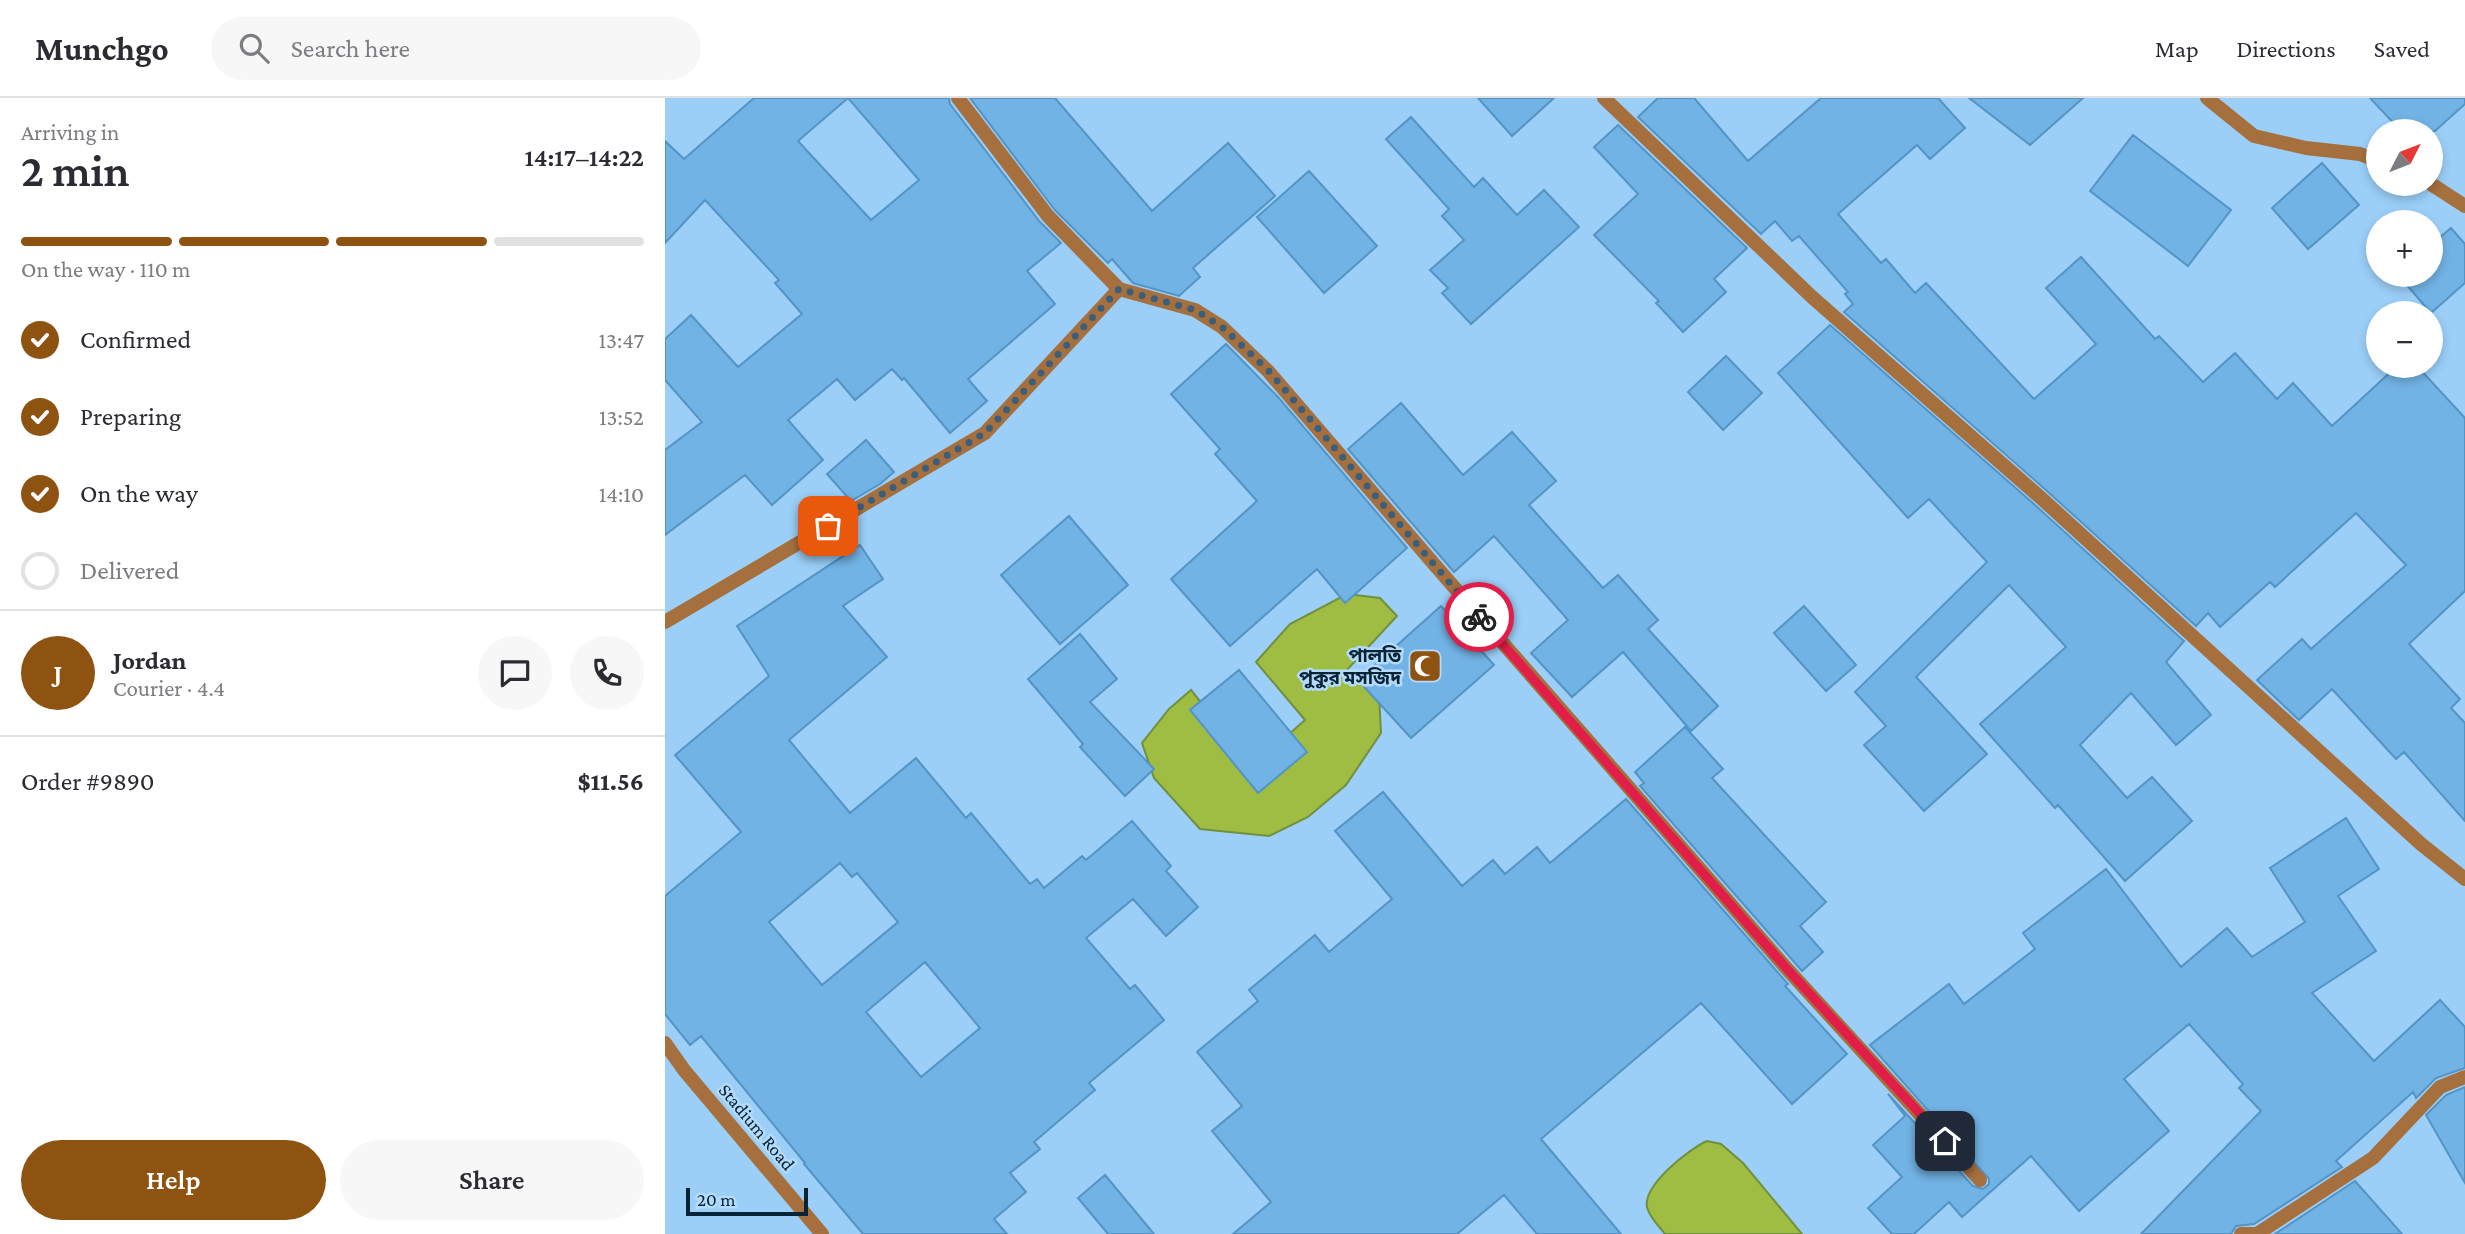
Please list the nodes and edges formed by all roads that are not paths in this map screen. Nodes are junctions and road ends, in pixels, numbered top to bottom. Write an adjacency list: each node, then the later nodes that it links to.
1 (958, 98): 7 (street)
2 (1604, 98): 9 (street)
3 (2207, 98): 4 (street)
4 (2366, 156)
5 (2443, 192): 6 (street)
6 (2465, 206)
7 (1119, 289): 8 (street); 12 (street)
8 (665, 622)
9 (2465, 878)
10 (665, 1043): 13 (street, Stadium Road)
11 (2465, 1077): 15 (street)
12 (1980, 1180)
13 (822, 1234)
14 (2241, 1234): 15 (street)
15 (2256, 1234)

